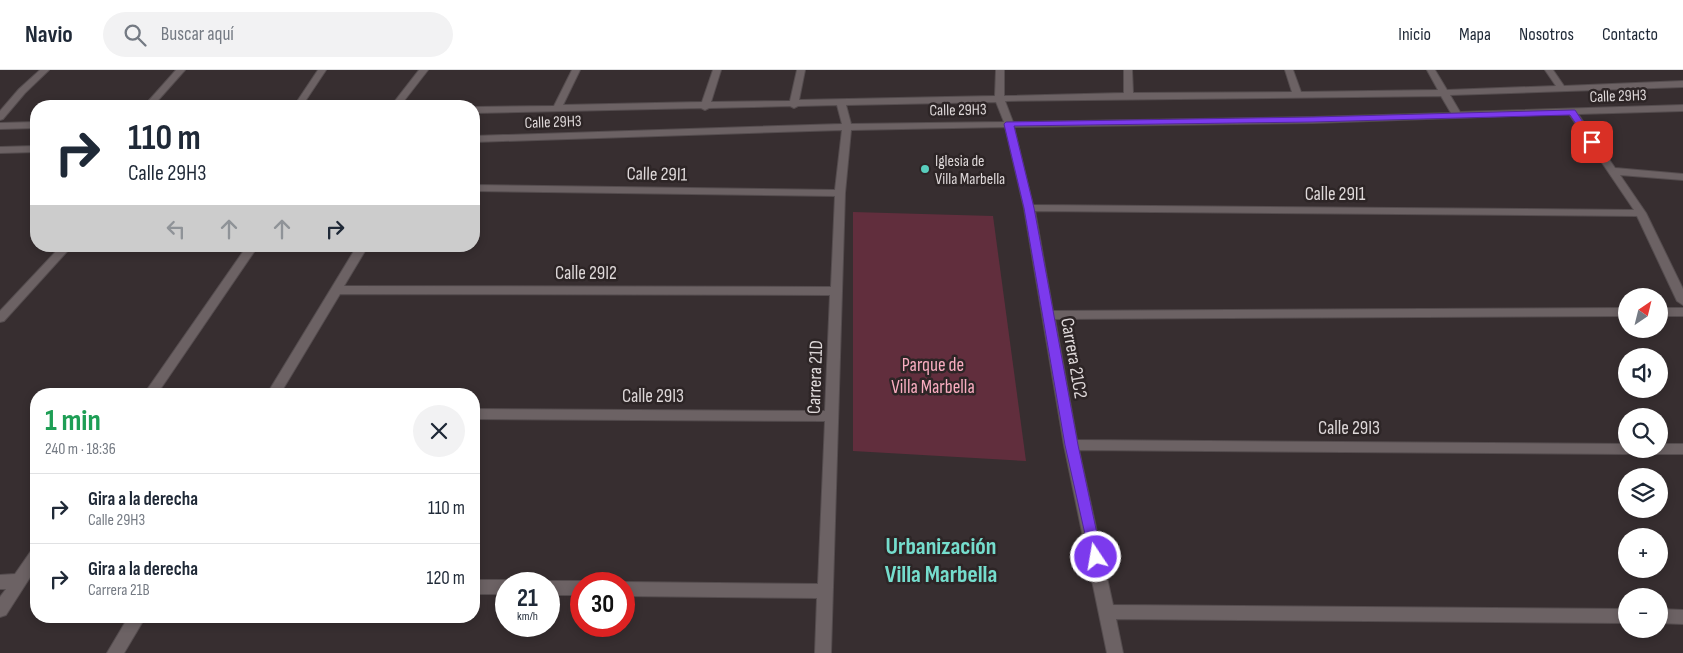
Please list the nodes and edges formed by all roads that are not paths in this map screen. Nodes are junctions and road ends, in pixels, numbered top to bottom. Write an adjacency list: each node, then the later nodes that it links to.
1 (45, 70): 30 (street)
2 (181, 70): 19 (street)
3 (322, 70): 20 (street)
4 (424, 70): 21 (street)
5 (576, 70): 25 (street)
6 (717, 70): 24 (street)
7 (801, 70): 23 (street)
8 (1000, 70): 18 (street, Carrera 21C2)
9 (1128, 70): 16 (street)
10 (1290, 70): 17 (street)
11 (1431, 70): 15 (street)
12 (1549, 70): 14 (street)
13 (1683, 84): 14 (street, Calle 29H3)
14 (1562, 89): 15 (street, Calle 29H3)
15 (1444, 93): 17 (street, Calle 29H3); 29 (street)
16 (1129, 96): 17 (street, Calle 29H3); 18 (street, Calle 29H3)
17 (1298, 96)
18 (1000, 99): 22 (street, Calle 29H3); 31 (street, Carrera 21C2)
19 (154, 100)
20 (302, 100)
21 (400, 100)
22 (842, 104): 23 (street, Calle 29H3); 34 (street, Carrera 21D)
23 (794, 105): 24 (street, Calle 29H3)
24 (705, 106): 25 (street, Calle 29H3)
25 (557, 108): 27 (street, Calle 29H3)
26 (1683, 108): 28 (street, Calle 29H3)
27 (480, 110)
28 (1572, 112): 29 (street, Calle 29H3); 38 (street)
29 (1457, 116): 31 (street, Calle 29H3)
30 (0, 117)
31 (1009, 124): 34 (street, Calle 29H3); 42 (street, Carrera 21C2)
32 (30, 125): 33 (street)
33 (0, 126)
34 (847, 126): 35 (street, Calle 29H3); 41 (street, Carrera 21D)
35 (480, 139)
36 (0, 150): 37 (street)
37 (30, 150)
38 (1612, 171): 39 (street); 43 (street)
39 (1683, 177)
40 (480, 188): 41 (street, Calle 29I1)
41 (840, 193): 50 (street, Carrera 21D)
42 (1029, 208): 43 (street, Calle 29I1); 55 (street, Carrera 21C2)
43 (1641, 213): 47 (street)
44 (61, 252): 56 (street)
45 (250, 252): 57 (street)
46 (359, 252): 49 (street)
47 (1670, 275): 48 (street); 51 (street)
48 (1683, 276)
49 (336, 290): 50 (street, Calle 29I2); 58 (street)
50 (836, 291): 60 (street, Carrera 21D)
51 (1683, 302)
52 (1618, 312): 55 (street)
53 (1668, 312): 54 (street)
54 (1683, 312)
55 (1049, 315): 61 (street, Carrera 21C2)
56 (0, 318)
57 (154, 388)
58 (277, 388)
59 (480, 414): 60 (street, Calle 29I3)
60 (831, 416): 71 (street, Carrera 21D)
61 (1072, 445): 62 (street, Calle 29I3); 73 (street, Carrera 21C2)
62 (1618, 449)
63 (1668, 449): 64 (street)
64 (1683, 449)
65 (30, 565): 66 (street)
66 (19, 581): 67 (street); 72 (street)
67 (0, 582)
68 (480, 587): 69 (street)
69 (495, 587)
70 (635, 588): 71 (street)
71 (826, 591): 79 (street, Carrera 21D)
72 (0, 610)
73 (1108, 612): 74 (street); 80 (street, Carrera 21C2)
74 (1618, 616)
75 (1668, 616): 76 (street)
76 (1683, 617)
77 (134, 623): 78 (street)
78 (115, 653)
79 (823, 653)
80 (1114, 653)

